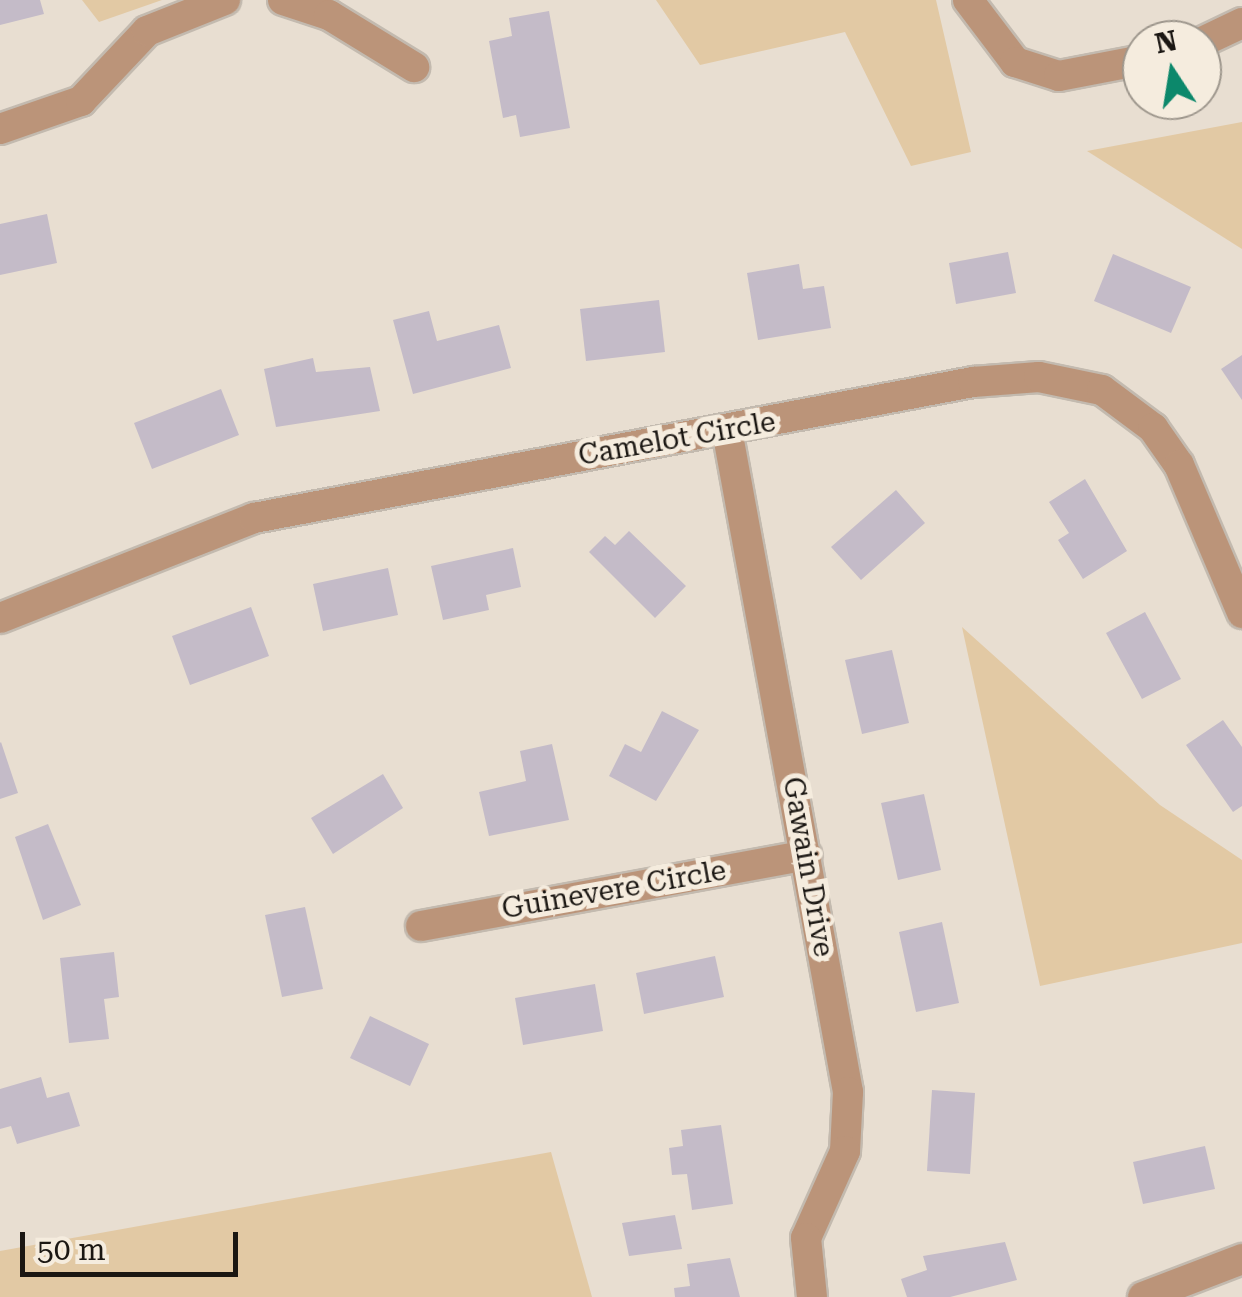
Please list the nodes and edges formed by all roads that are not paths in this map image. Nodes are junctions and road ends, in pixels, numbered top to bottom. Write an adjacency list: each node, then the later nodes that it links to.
1 (225, 0): 6 (street)
2 (283, 0): 5 (street)
3 (968, 0): 4 (street)
4 (1122, 64)
5 (414, 67)
6 (11, 127)
7 (727, 430): 8 (street, Camelot Circle); 9 (street, Camelot Circle); 10 (street, Gawain Drive)
8 (1242, 613)
9 (0, 618)
10 (807, 855): 11 (street, Guinevere Circle); 13 (street, Gawain Drive)
11 (421, 926)
12 (1242, 1259): 14 (street)
13 (812, 1297)
14 (1142, 1297)

